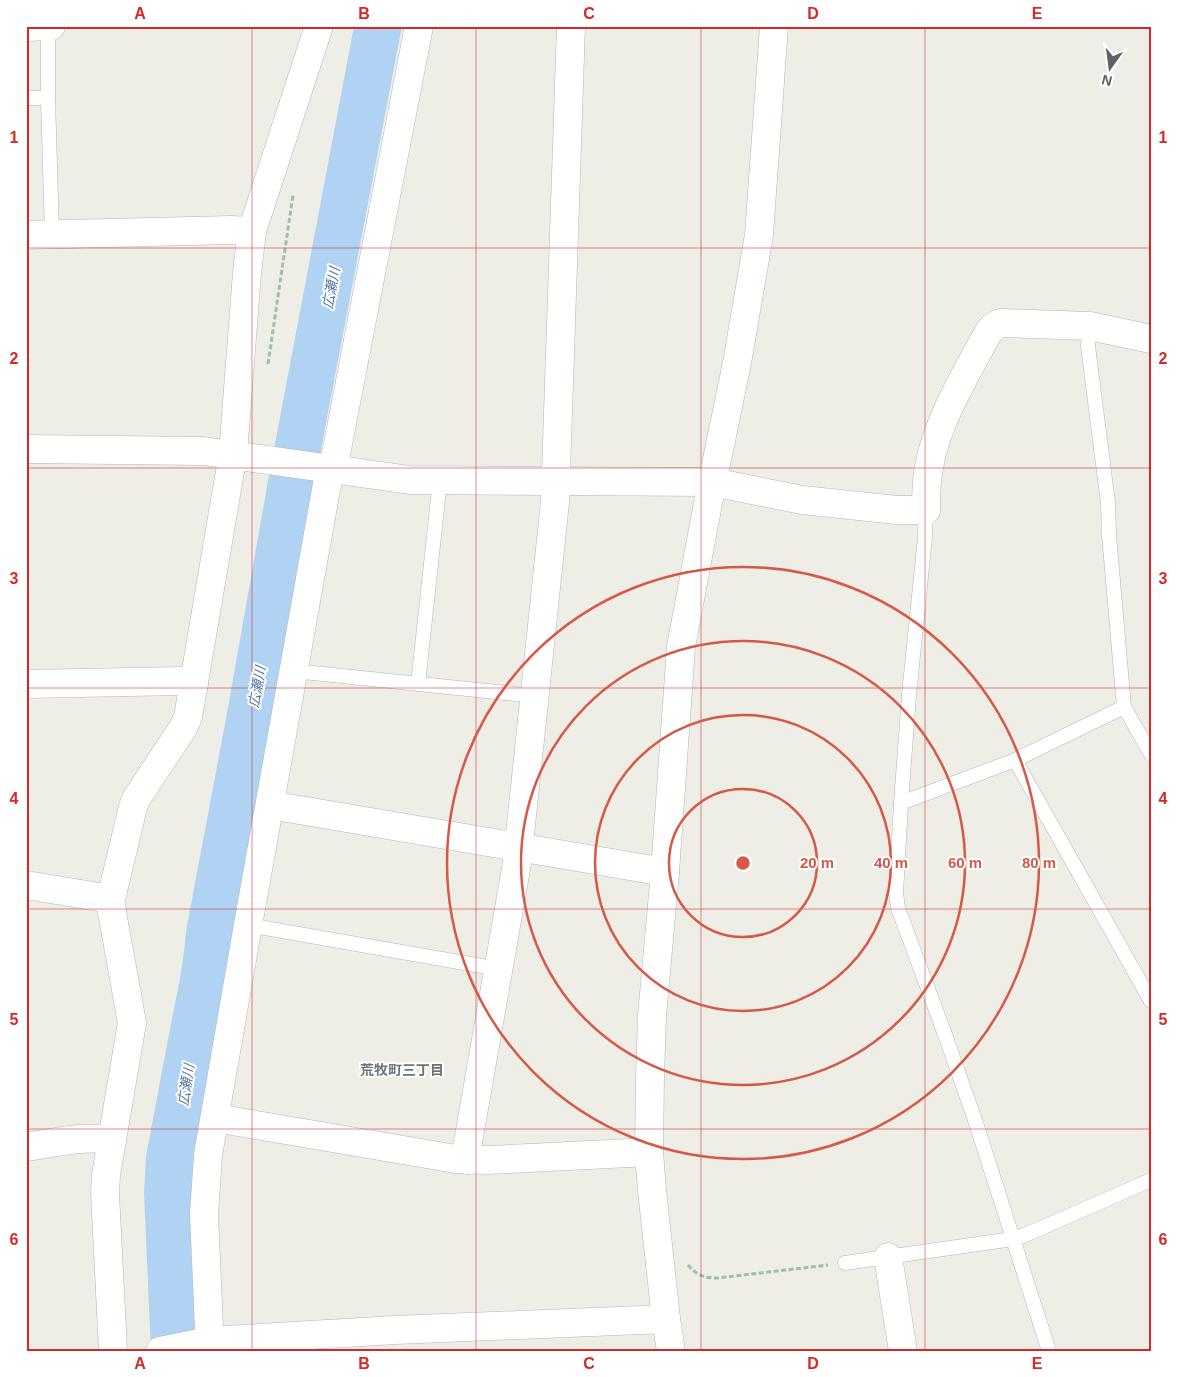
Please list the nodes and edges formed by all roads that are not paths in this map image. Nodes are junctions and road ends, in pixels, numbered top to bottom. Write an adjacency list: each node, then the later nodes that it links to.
1 (50, 26): 5 (street); 8 (lane)
2 (419, 26): 15 (street)
3 (571, 26): 17 (street)
4 (774, 26): 18 (street)
5 (26, 27)
6 (317, 27): 9 (street)
7 (26, 98): 8 (lane)
8 (48, 98): 10 (lane)
9 (252, 231): 10 (street); 14 (street)
10 (39, 235)
11 (1090, 326): 12 (street); 19 (street); 25 (lane)
12 (1151, 339)
13 (26, 449): 14 (street)
14 (233, 454): 15 (street); 21 (street)
15 (328, 468): 16 (street); 20 (street)
16 (440, 480): 17 (street); 23 (lane)
17 (555, 481): 18 (street); 24 (street)
18 (712, 482): 19 (street); 31 (street)
19 (926, 510): 28 (lane)
20 (294, 672): 23 (lane); 29 (street)
21 (194, 683): 22 (street); 33 (street)
22 (26, 684)
23 (418, 684): 24 (lane)
24 (535, 696): 30 (street)
25 (1124, 707): 26 (lane); 27 (lane)
26 (1151, 754)
27 (1015, 760): 28 (lane); 36 (lane)
28 (901, 803): 43 (lane)
29 (270, 805): 30 (street); 34 (street)
30 (519, 847): 31 (street); 35 (street)
31 (665, 872): 40 (street)
32 (26, 885): 33 (street)
33 (111, 899): 38 (street)
34 (248, 925): 35 (lane); 37 (street)
35 (499, 969): 41 (street)
36 (1151, 1002)
37 (215, 1118): 41 (street); 48 (street)
38 (112, 1140): 39 (street); 49 (street)
39 (26, 1147)
40 (649, 1152): 41 (street); 46 (street)
41 (468, 1160)
42 (1151, 1180): 43 (lane)
43 (1013, 1238): 44 (lane); 53 (lane)
44 (888, 1257): 45 (lane); 52 (street)
45 (845, 1263)
46 (666, 1319): 47 (street); 51 (street)
47 (395, 1340): 48 (street)
48 (210, 1346): 50 (street)
49 (113, 1351)
50 (160, 1351)
51 (671, 1351)
52 (903, 1351)
53 (1049, 1351)

